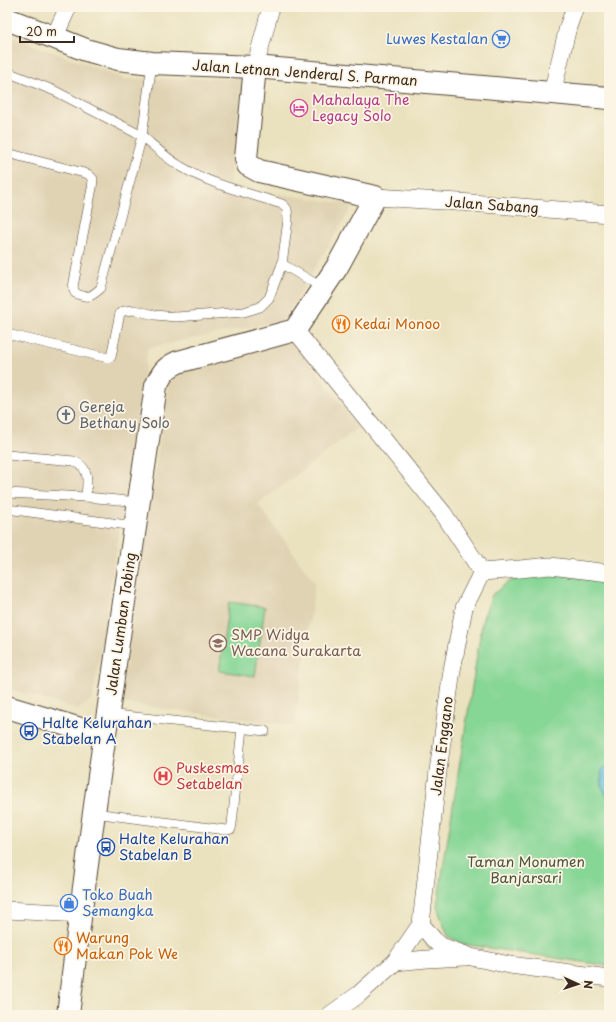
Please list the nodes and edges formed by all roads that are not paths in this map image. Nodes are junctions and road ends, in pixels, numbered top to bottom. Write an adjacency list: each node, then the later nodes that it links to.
1 (68, 7): 5 (street)
2 (271, 7): 7 (street)
3 (575, 7): 9 (street)
4 (7, 19): 5 (street, Jalan Letnan Jenderal S. Parman)
5 (54, 38): 6 (street, Jalan Letnan Jenderal S. Parman)
6 (152, 63): 7 (street, Jalan Letnan Jenderal S. Parman); 11 (lane)
7 (255, 67): 9 (street, Jalan Letnan Jenderal S. Parman); 13 (street)
8 (7, 72): 11 (lane)
9 (552, 93): 10 (street, Jalan Letnan Jenderal S. Parman)
10 (609, 98)
11 (142, 136): 12 (lane); 15 (lane)
12 (7, 153)
13 (375, 197): 14 (street, Jalan Sabang); 16 (street)
14 (609, 214)
15 (282, 264): 16 (lane); 18 (lane)
16 (323, 288): 17 (street)
17 (295, 330): 22 (street, Jalan Lumban Tobing); 25 (street)
18 (7, 334)
19 (7, 455): 21 (lane)
20 (7, 492): 21 (lane)
21 (86, 497): 22 (lane)
22 (139, 502): 24 (street, Jalan Lumban Tobing)
23 (7, 508): 24 (lane)
24 (135, 526): 28 (street, Jalan Lumban Tobing)
25 (482, 572): 26 (street); 35 (street, Jalan Enggano)
26 (609, 573)
27 (7, 707): 31 (street)
28 (107, 714): 29 (lane); 31 (street, Jalan Lumban Tobing)
29 (242, 728): 30 (lane); 32 (lane)
30 (265, 731)
31 (104, 736): 32 (street, Jalan Lumban Tobing)
32 (94, 813): 34 (street, Jalan Lumban Tobing)
33 (7, 910): 34 (street)
34 (80, 914): 39 (street, Jalan Lumban Tobing)
35 (421, 924): 36 (street); 37 (street)
36 (472, 957): 37 (street); 38 (street)
37 (395, 962): 40 (street)
38 (609, 978)
39 (68, 1015)
40 (330, 1015)

